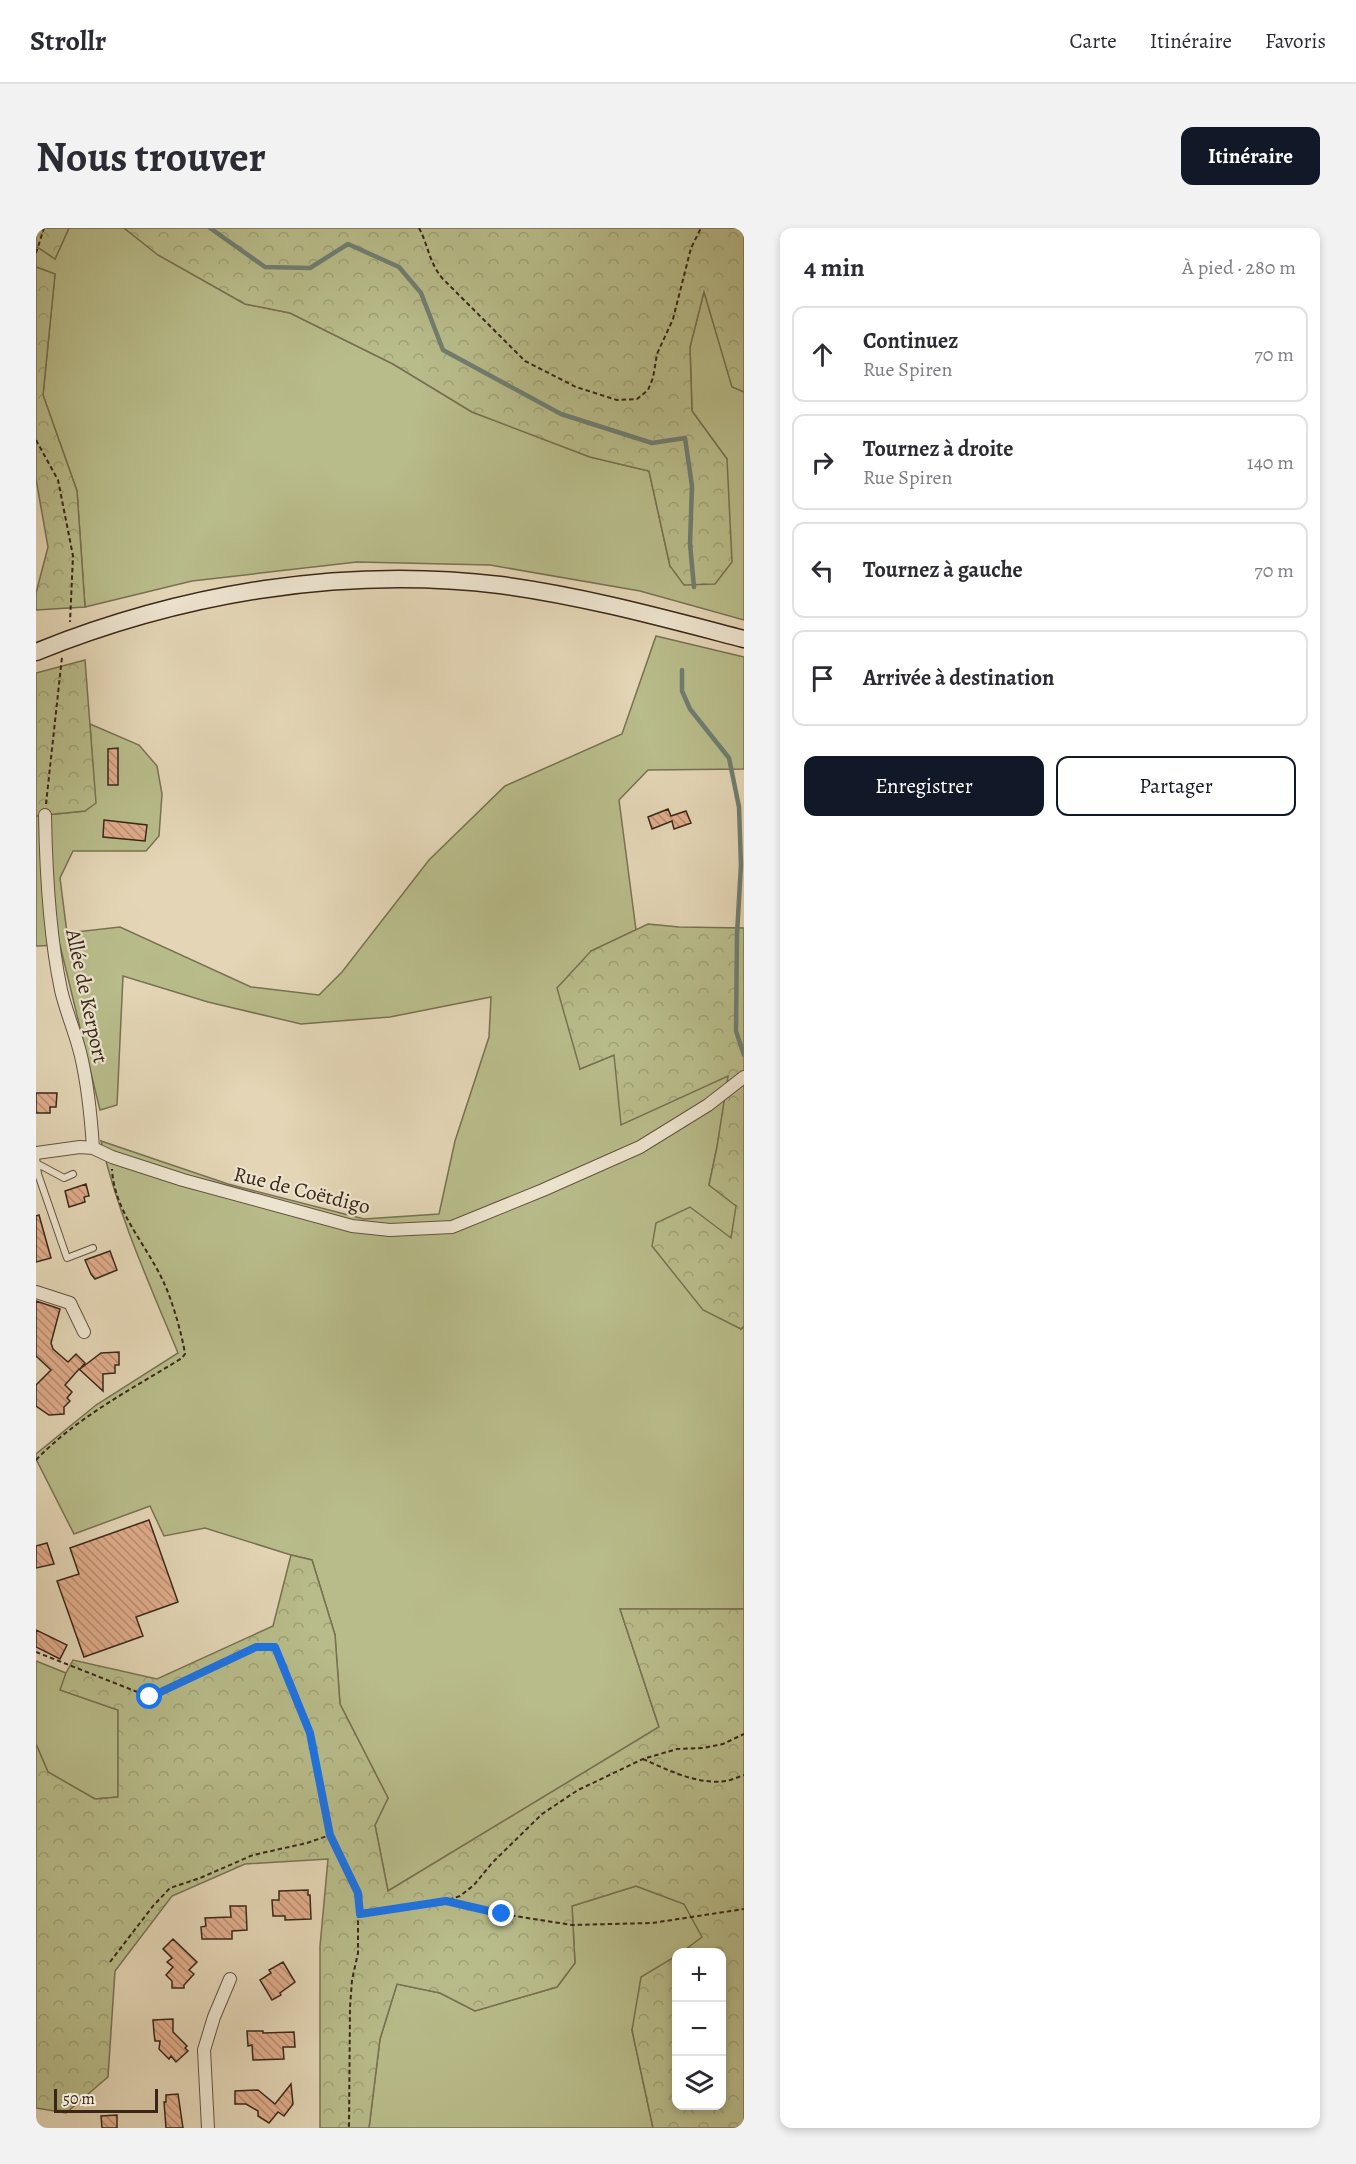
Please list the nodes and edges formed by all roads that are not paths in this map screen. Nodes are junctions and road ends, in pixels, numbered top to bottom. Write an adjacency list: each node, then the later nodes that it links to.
1 (744, 639): 2 (main road)
2 (36, 652)
3 (45, 815): 5 (street, Allée de Kerport)
4 (744, 1077): 5 (street, Rue de Coëtdigo)
5 (93, 1148): 6 (street, Rue de Coëtdigo)
6 (36, 1153)
7 (36, 1157): 8 (lane)
8 (36, 1162): 9 (lane); 10 (lane)
9 (72, 1174)
10 (93, 1248)
11 (36, 1292): 12 (street)
12 (84, 1332)
13 (230, 1979): 14 (street)
14 (208, 2128)

